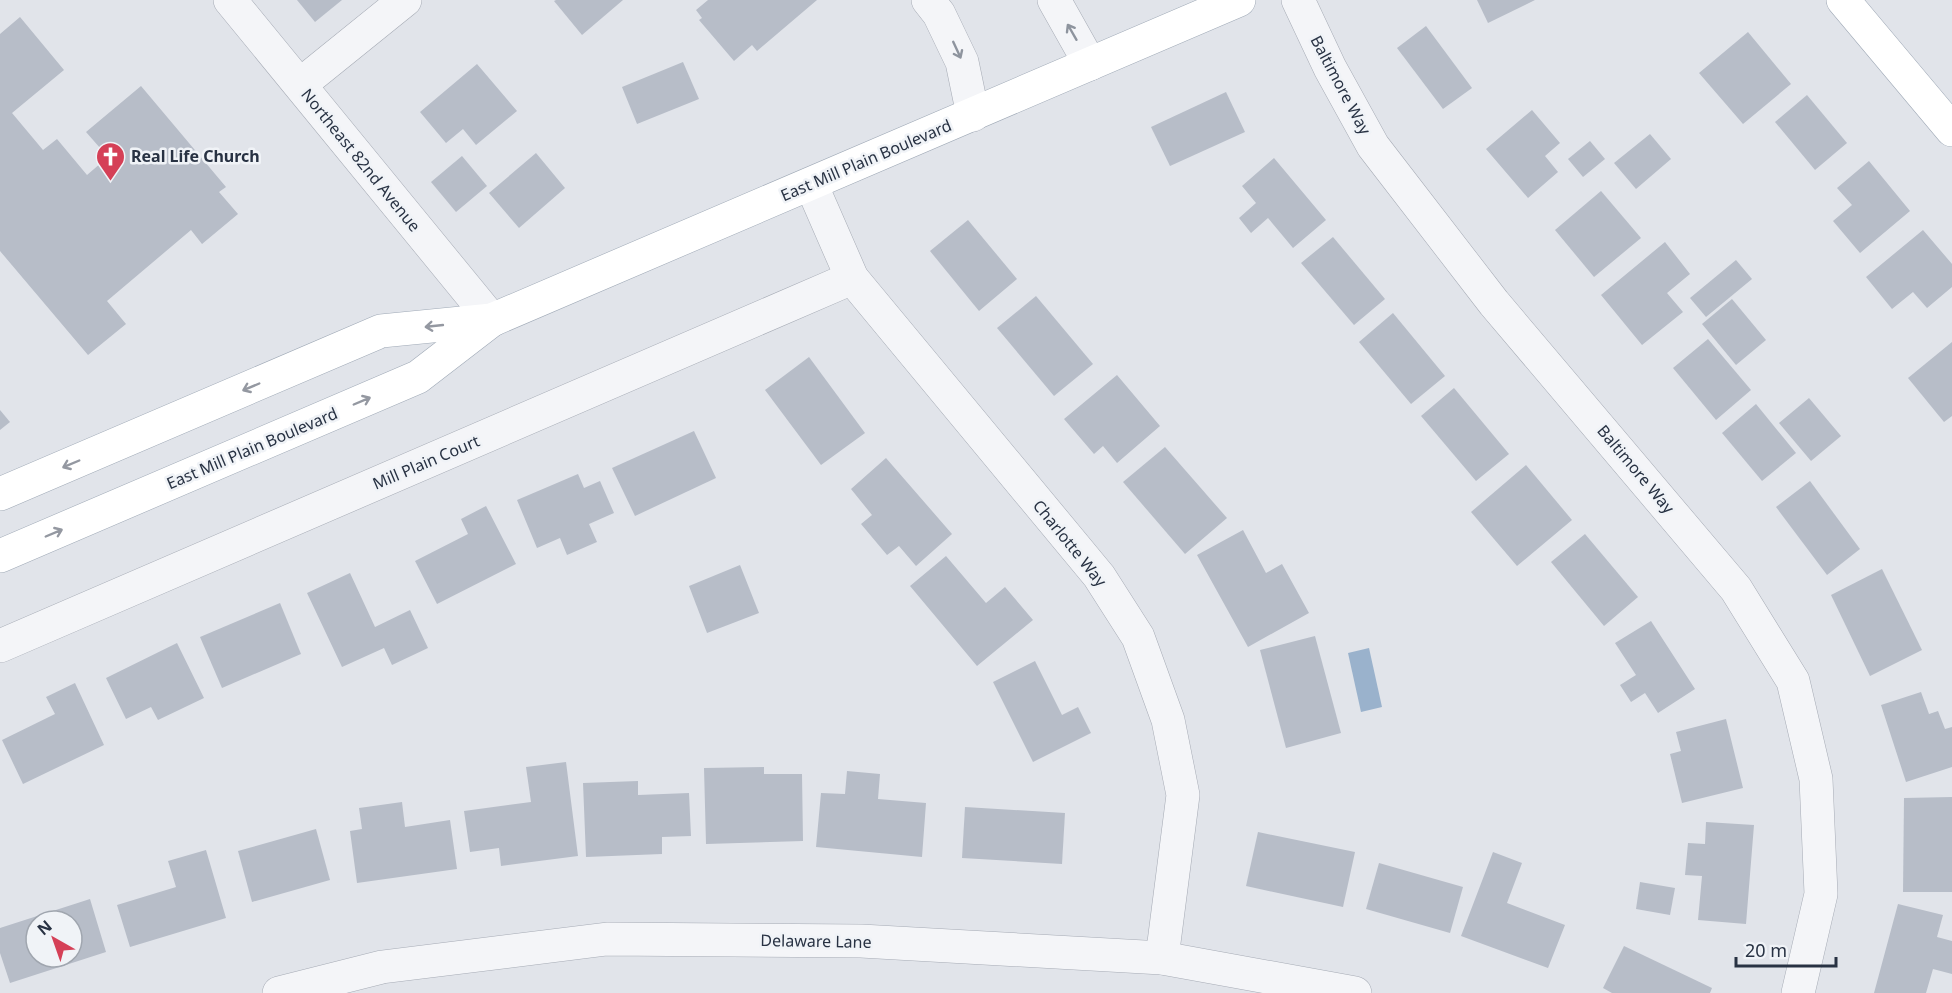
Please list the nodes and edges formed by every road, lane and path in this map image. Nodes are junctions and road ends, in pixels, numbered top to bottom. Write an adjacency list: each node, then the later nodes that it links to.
1 (230, 0): 9 (street, Northeast 82nd Avenue)
2 (405, 0): 9 (street)
3 (928, 0): 10 (street, one-way to 10)
4 (1054, 0): 8 (street, one-way to 4)
5 (1239, 0): 8 (main road, East Mill Plain Boulevard)
6 (1298, 0): 21 (street, Baltimore Way)
7 (1843, 0): 11 (main road)
8 (1090, 64): 10 (main road, East Mill Plain Boulevard)
9 (301, 84): 14 (street, Northeast 82nd Avenue)
10 (973, 115): 12 (main road, East Mill Plain Boulevard)
11 (1952, 130)
12 (811, 184): 13 (street, Charlotte Way); 14 (main road, East Mill Plain Boulevard)
13 (852, 278): 17 (street, Mill Plain Court); 18 (street, Charlotte Way)
14 (492, 320): 15 (main road, East Mill Plain Boulevard, one-way to 15); 16 (main road, East Mill Plain Boulevard, one-way to 14)
15 (0, 494)
16 (0, 556)
17 (0, 646)
18 (1162, 958): 19 (street, Delaware Lane); 20 (street, Delaware Lane)
19 (279, 993)
20 (1355, 993)
21 (1798, 993)

